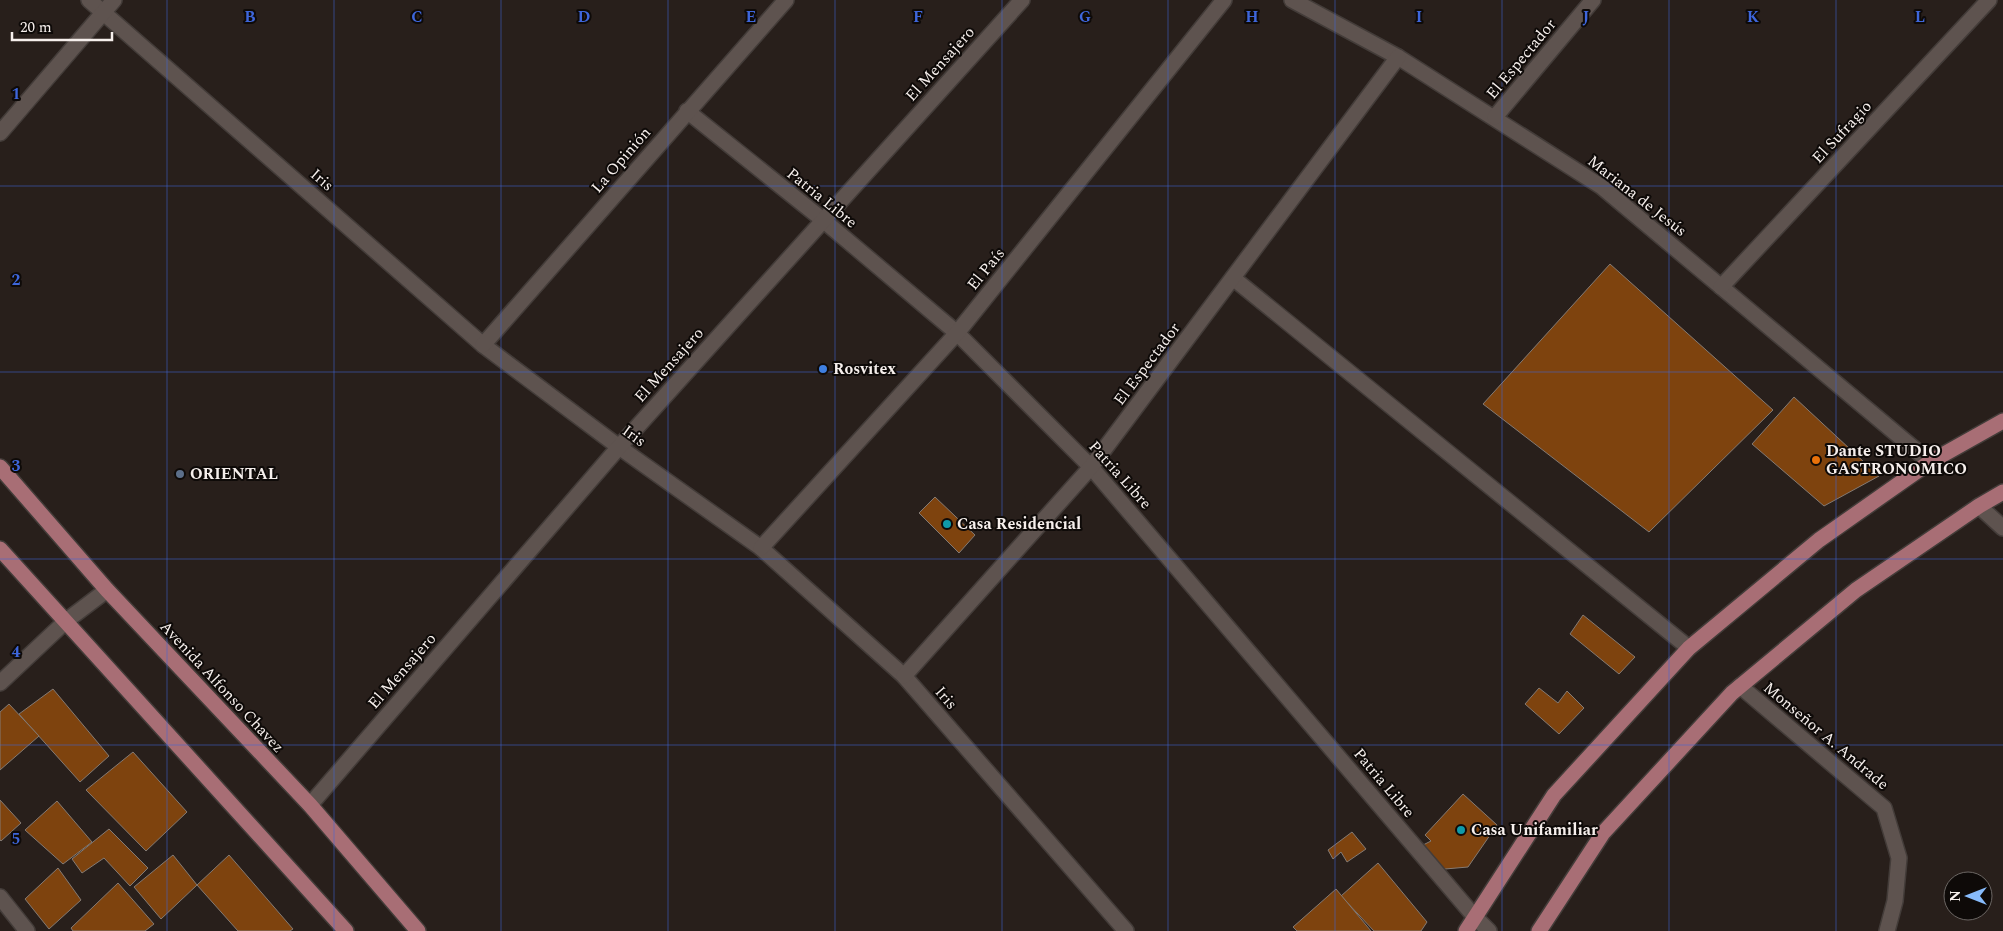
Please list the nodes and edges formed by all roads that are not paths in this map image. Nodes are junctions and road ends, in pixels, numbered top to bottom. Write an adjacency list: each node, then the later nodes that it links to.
1 (89, 0): 9 (street, Iris)
2 (114, 0): 9 (street)
3 (786, 0): 11 (street, La Opinión)
4 (1022, 0): 14 (street, El Mensajero)
5 (1224, 0): 17 (street, El País)
6 (1292, 0): 10 (street, Mariana de Jesús)
7 (1593, 0): 12 (street, El Espectador)
8 (1989, 0): 16 (street, El Sufragio)
9 (104, 12): 13 (street); 18 (street, Iris)
10 (1398, 57): 12 (street, Mariana de Jesús); 15 (street, El Espectador)
11 (687, 111): 14 (street, Patria Libre); 18 (street, La Opinión)
12 (1495, 117): 16 (street, Mariana de Jesús)
13 (0, 133)
14 (823, 220): 17 (street, Patria Libre); 20 (street, El Mensajero)
15 (1233, 278): 23 (street, El Espectador); 31 (street)
16 (1721, 287): 21 (street, Mariana de Jesús)
17 (957, 333): 23 (street, Patria Libre); 27 (street, El País)
18 (483, 345): 20 (street, Iris)
19 (2003, 420): 21 (main road)
20 (619, 447): 27 (street, Iris); 35 (street, El Mensajero)
21 (1930, 462): 31 (main road)
22 (0, 467): 29 (main road, Avenida Alfonso Chavez)
23 (1091, 467): 32 (street, El Espectador); 37 (street, Patria Libre)
24 (2003, 492): 25 (main road)
25 (1979, 506): 26 (street); 34 (main road)
26 (2003, 528)
27 (761, 548): 32 (street, Iris)
28 (0, 549): 30 (main road)
29 (107, 590): 30 (street); 35 (main road, Avenida Alfonso Chavez)
30 (66, 621): 33 (street); 39 (main road)
31 (1689, 648): 37 (main road)
32 (904, 676): 41 (street, Iris)
33 (0, 683)
34 (1740, 686): 44 (main road); 45 (street, Monseñor A. Andrade)
35 (310, 805): 40 (main road, Avenida Alfonso Chavez)
36 (0, 898): 38 (street)
37 (1474, 916): 42 (main road); 43 (street, Patria Libre)
38 (27, 931)
39 (346, 931)
40 (418, 931)
41 (1126, 931)
42 (1466, 931)
43 (1489, 931)
44 (1539, 931)
45 (1887, 931)

